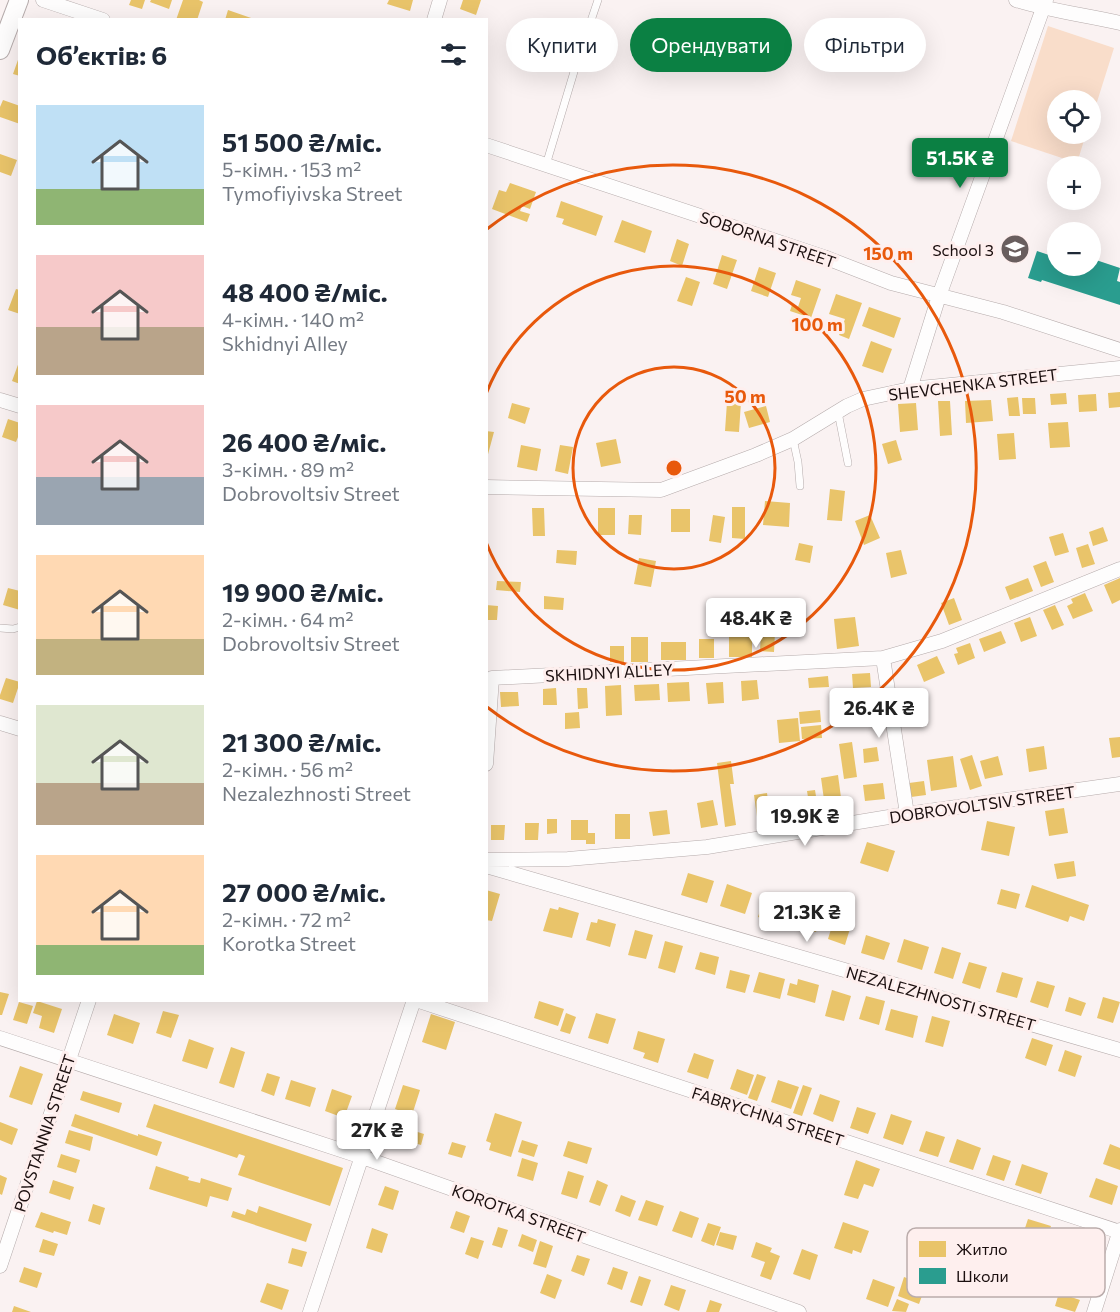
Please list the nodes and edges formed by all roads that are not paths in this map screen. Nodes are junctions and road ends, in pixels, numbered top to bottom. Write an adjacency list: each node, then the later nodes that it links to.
1 (19, 0): 10 (street)
2 (43, 0): 7 (street)
3 (440, 0): 8 (street)
4 (598, 0): 12 (lane)
5 (1016, 0): 6 (street)
6 (1044, 4): 9 (street); 13 (street)
7 (97, 18)
8 (435, 18)
9 (1120, 23)
10 (0, 50)
11 (488, 145): 12 (street, SOBORNA STREET)
12 (546, 165): 13 (street, SOBORNA STREET)
13 (939, 296): 14 (street, SOBORNA STREET); 16 (street)
14 (1120, 350)
15 (1120, 368): 16 (street, SHEVCHENKA STREET)
16 (910, 389): 19 (street, SHEVCHENKA STREET)
17 (0, 400): 18 (street)
18 (18, 405)
19 (838, 412): 20 (street, SHEVCHENKA STREET); 21 (lane)
20 (793, 439): 22 (lane); 23 (street, SHEVCHENKA STREET)
21 (848, 463)
22 (800, 486)
23 (488, 487)
24 (1120, 569): 27 (street, SKHIDNYI ALLEY)
25 (0, 628): 26 (lane)
26 (18, 628)
27 (883, 658): 28 (street, SKHIDNYI ALLEY); 33 (street)
28 (489, 678): 29 (street, SKHIDNYI ALLEY)
29 (488, 707)
30 (0, 723): 31 (street)
31 (18, 728)
32 (1120, 784): 33 (street, DOBROVOLTSIV STREET)
33 (907, 814): 34 (street, DOBROVOLTSIV STREET)
34 (488, 860)
35 (488, 867): 40 (street, NEZALEZHNOSTI STREET)
36 (88, 1002): 41 (street, POVSTANNIA STREET)
37 (414, 1002): 42 (street)
38 (421, 1002): 43 (street, FABRYCHNA STREET)
39 (0, 1038): 41 (street, KOROTKA STREET)
40 (1120, 1050)
41 (68, 1061): 42 (street, KOROTKA STREET); 44 (street, POVSTANNIA STREET)
42 (362, 1157): 47 (street, KOROTKA STREET); 48 (street)
43 (1120, 1231): 45 (street)
44 (0, 1266)
45 (1105, 1278)
46 (1099, 1297): 50 (street)
47 (779, 1309): 49 (street, KOROTKA STREET)
48 (309, 1312)
49 (799, 1312)
50 (1094, 1312)

